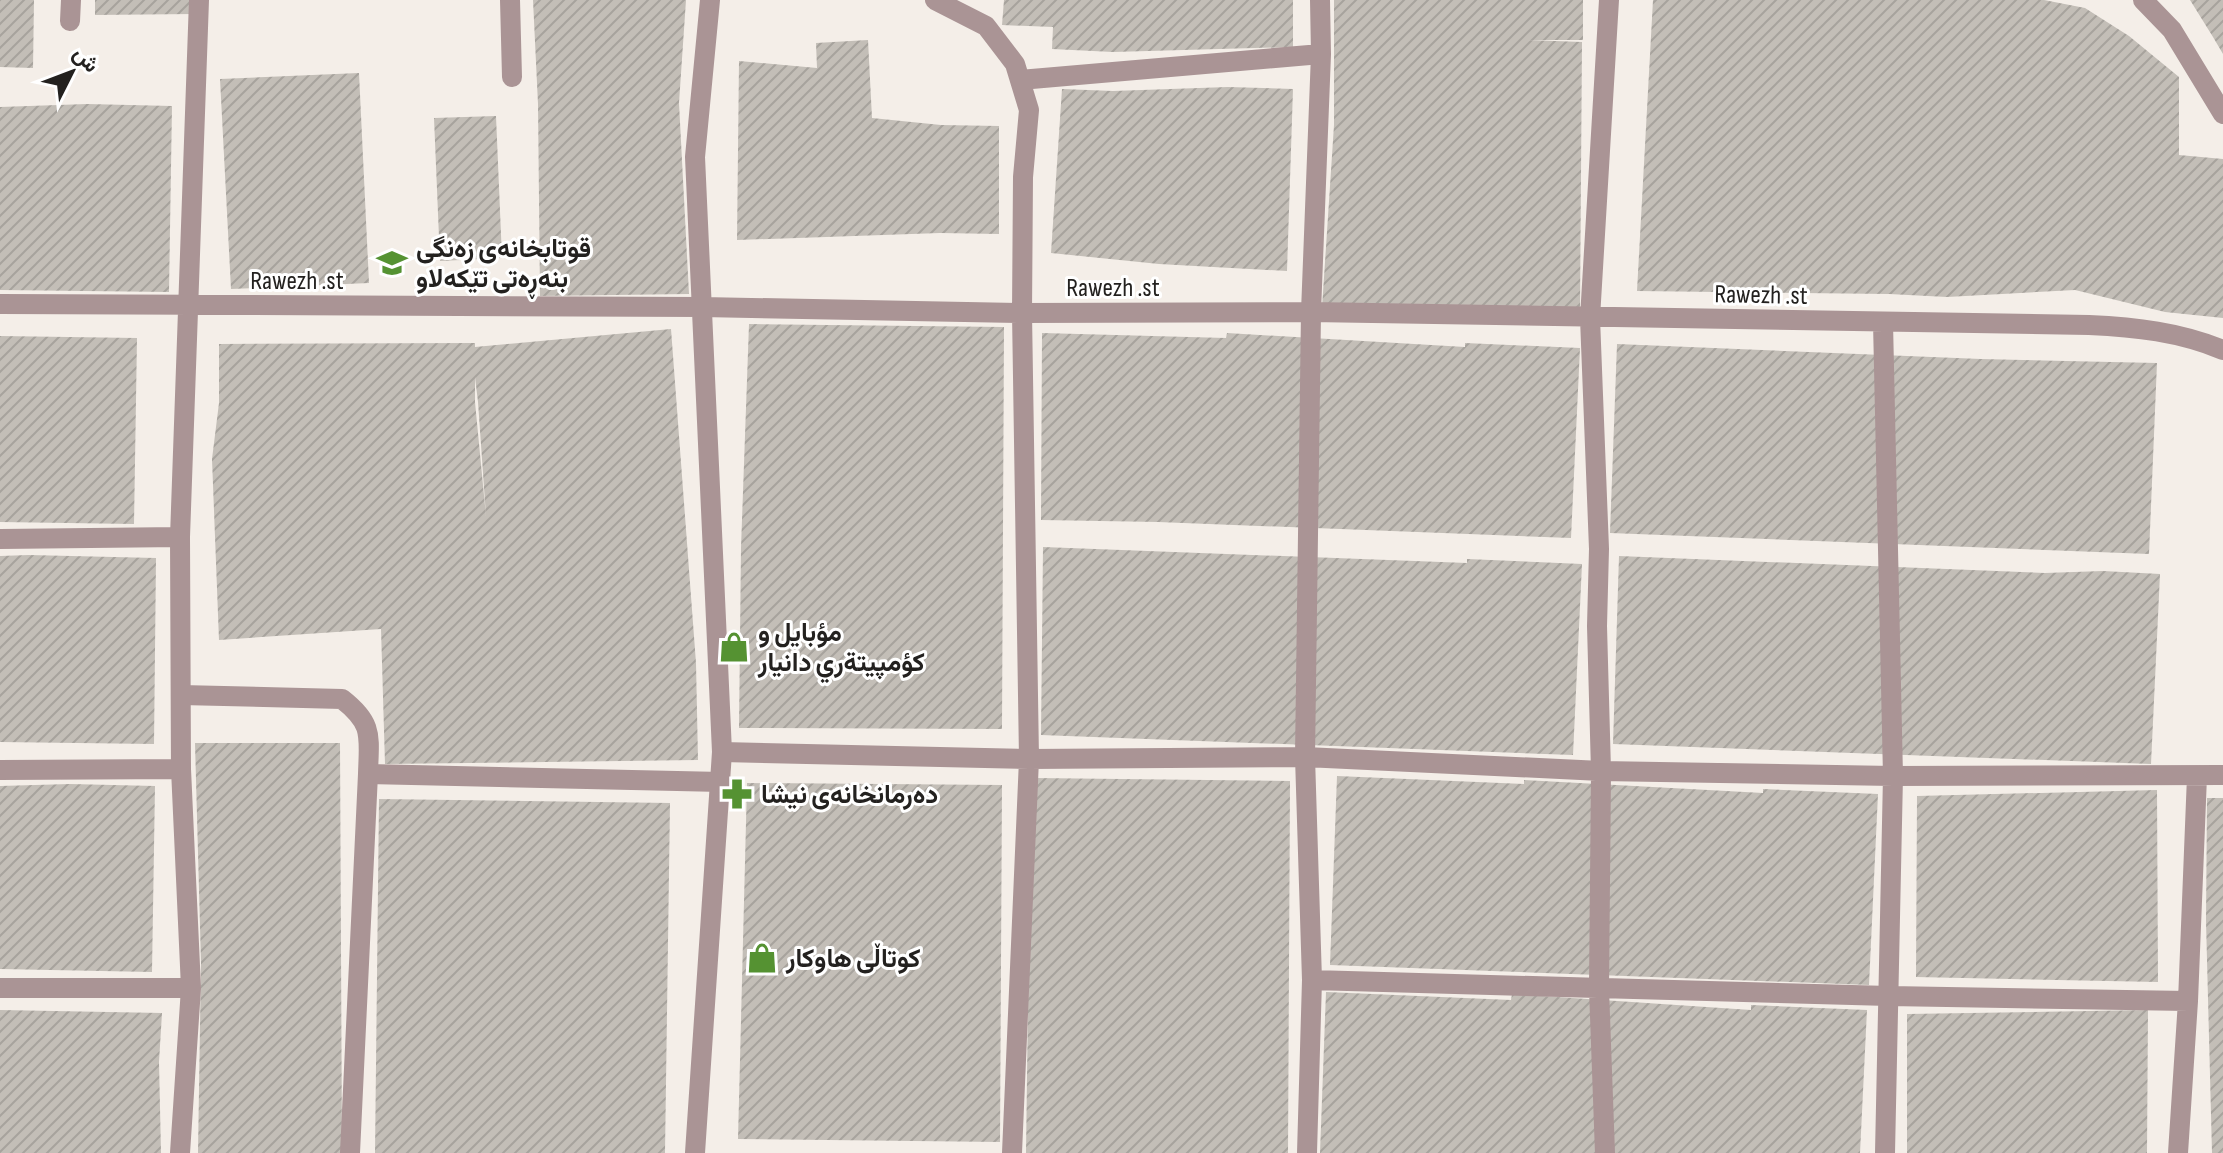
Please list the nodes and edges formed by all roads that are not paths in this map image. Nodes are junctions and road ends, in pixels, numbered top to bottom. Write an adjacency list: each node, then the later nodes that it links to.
1 (199, 0): 13 (street)
2 (510, 0): 9 (street)
3 (710, 0): 14 (street)
4 (935, 0): 10 (street)
5 (1320, 0): 8 (street)
6 (1609, 0): 17 (street)
7 (2143, 0): 11 (street)
8 (1321, 54): 10 (street); 15 (street)
9 (512, 77)
10 (1020, 80): 16 (street)
11 (2223, 114)
12 (0, 304): 13 (street, Rawezh .st)
13 (190, 306): 14 (street, Rawezh .st); 20 (street)
14 (702, 307): 16 (street, Rawezh .st); 23 (street)
15 (1311, 312): 16 (street, Rawezh .st); 17 (street, Rawezh .st); 24 (street)
16 (1022, 313): 25 (street)
17 (1590, 318): 18 (street, Rawezh .st); 28 (street)
18 (1883, 322): 19 (street, Rawezh .st); 31 (street)
19 (2223, 350)
20 (180, 537): 21 (street); 22 (street)
21 (0, 539)
22 (181, 695): 26 (street); 29 (street)
23 (722, 752): 25 (street); 33 (street)
24 (1305, 757): 25 (street); 28 (street); 34 (street)
25 (1029, 759): 43 (street)
26 (181, 769): 27 (street); 36 (street)
27 (0, 770)
28 (1601, 771): 31 (street); 37 (street)
29 (368, 774): 33 (street); 41 (street)
30 (2223, 775): 32 (street)
31 (1893, 776): 32 (street); 38 (street)
32 (2197, 776): 39 (street)
33 (722, 782): 42 (street)
34 (1312, 980): 37 (street); 44 (street)
35 (0, 988): 36 (street)
36 (191, 988): 40 (street)
37 (1599, 989): 38 (street); 45 (street)
38 (1889, 996): 39 (street); 46 (street)
39 (2188, 1001): 47 (street)
40 (180, 1153)
41 (350, 1153)
42 (695, 1153)
43 (1012, 1153)
44 (1307, 1153)
45 (1605, 1153)
46 (1885, 1153)
47 (2178, 1153)

